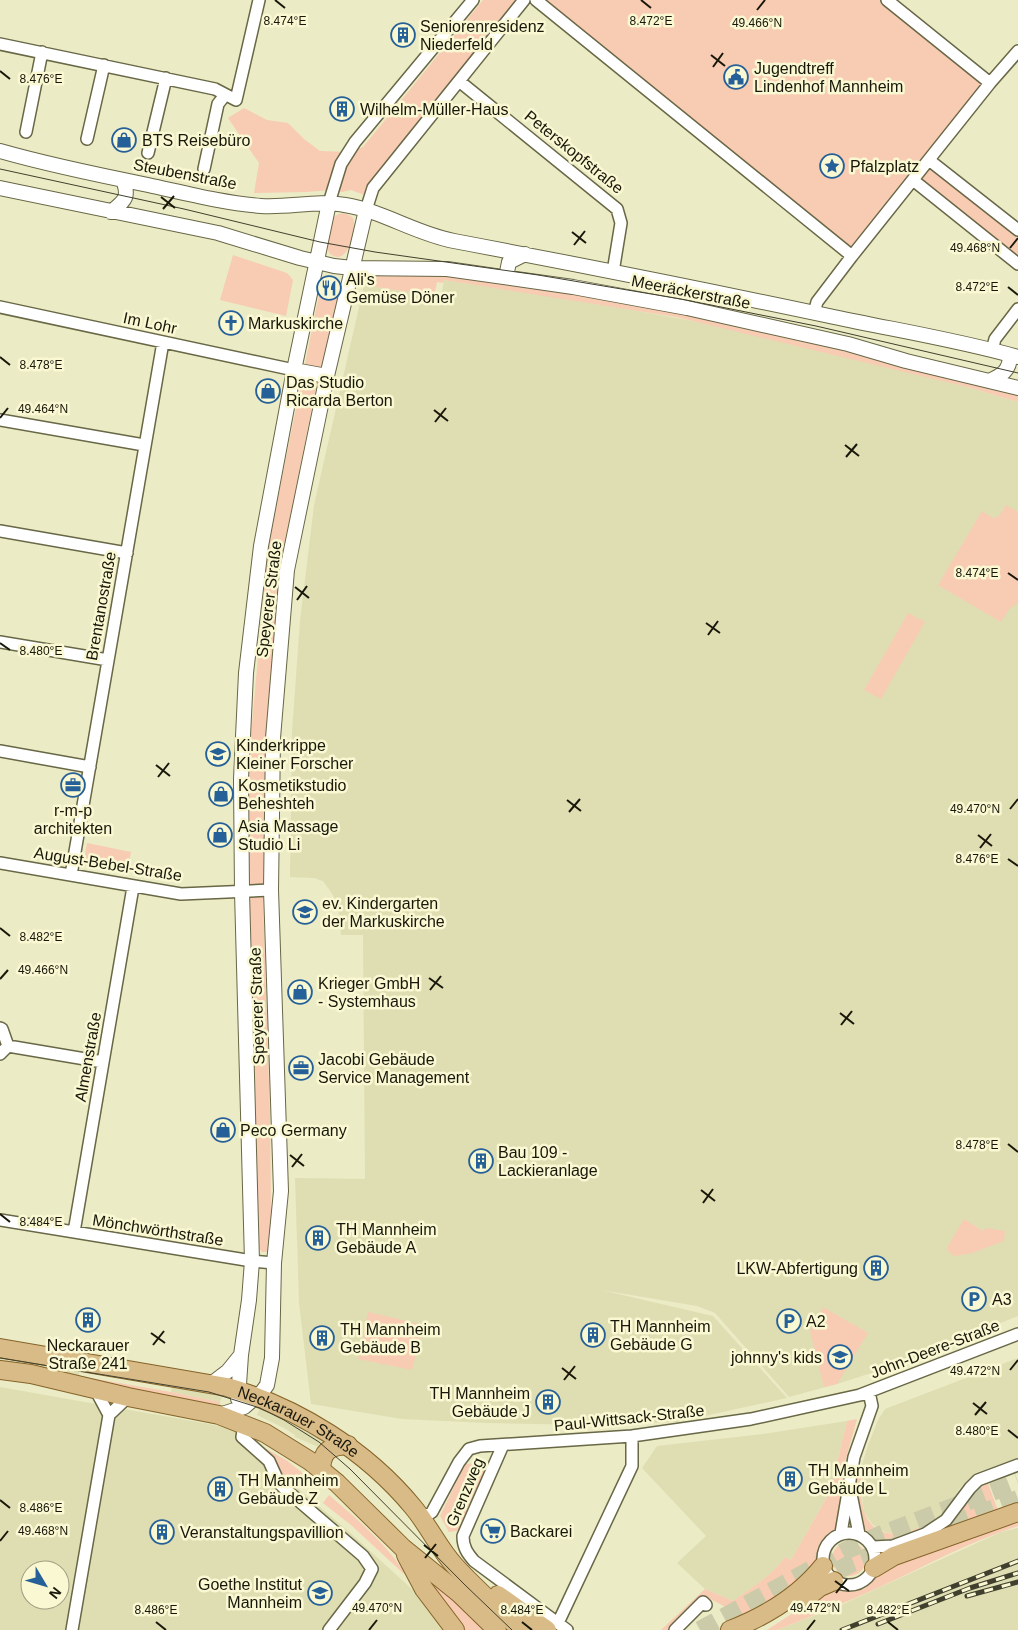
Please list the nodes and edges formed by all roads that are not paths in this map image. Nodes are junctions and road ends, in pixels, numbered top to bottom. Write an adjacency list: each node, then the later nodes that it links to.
1 (259, 0): 13 (street)
2 (474, 0): 23 (street, Speyerer Straße)
3 (524, 0): 11 (street, Speyerer Straße)
4 (536, 0): 28 (street)
5 (887, 0): 12 (street)
6 (0, 44): 8 (street)
7 (1018, 51): 12 (street)
8 (42, 52): 9 (street); 14 (street)
9 (104, 65): 10 (street); 15 (street)
10 (166, 78): 13 (street); 17 (street)
11 (459, 81): 24 (street, Speyerer Straße); 32 (street, Peterskopfstraße)
12 (990, 83): 18 (street)
13 (225, 95): 19 (street)
14 (26, 132)
15 (87, 139)
16 (0, 151): 20 (street, Steubenstraße)
17 (148, 153)
18 (929, 160): 21 (street); 26 (street)
19 (204, 169)
20 (124, 180): 23 (street, Steubenstraße); 25 (street)
21 (913, 180): 28 (street); 30 (street)
22 (0, 188): 25 (street)
23 (328, 203): 24 (street, Steubenstraße); 29 (street, Speyerer Straße)
24 (366, 210): 27 (street, Meeräckerstraße); 31 (street, Speyerer Straße)
25 (110, 212): 29 (street)
26 (1018, 230)
27 (526, 254): 32 (street, Meeräckerstraße); 33 (street)
28 (852, 256): 36 (street)
29 (315, 263): 31 (street); 40 (street, Speyerer Straße)
30 (1018, 264)
31 (352, 268): 33 (street, Meeräckerstraße); 41 (street, Speyerer Straße)
32 (613, 272): 36 (street, Meeräckerstraße)
33 (506, 277): 42 (street, Meeräckerstraße)
34 (0, 307): 37 (street, Im Lohr)
35 (1018, 309): 38 (street)
36 (814, 313): 38 (street, Meeräckerstraße)
37 (163, 342): 40 (street, Im Lohr); 45 (street, Brentanostraße)
38 (992, 350): 39 (street, Meeräckerstraße)
39 (1014, 356): 42 (street)
40 (294, 370): 41 (street); 56 (street, Speyerer Straße)
41 (327, 376): 55 (street, Speyerer Straße)
42 (989, 381): 43 (street, Meeräckerstraße)
43 (1018, 388)
44 (0, 420): 45 (street)
45 (144, 445): 47 (street, Brentanostraße)
46 (0, 531): 47 (street)
47 (127, 553): 49 (street, Brentanostraße)
48 (0, 642): 49 (street)
49 (108, 660): 51 (street, Brentanostraße)
50 (0, 751): 51 (street)
51 (90, 767): 53 (street, Brentanostraße)
52 (0, 863): 53 (street, August-Bebel-Straße)
53 (71, 875): 54 (street, August-Bebel-Straße)
54 (133, 887): 56 (street, August-Bebel-Straße); 59 (street, Almenstraße)
55 (271, 890): 56 (street, August-Bebel-Straße); 63 (street, Speyerer Straße)
56 (242, 892): 62 (street, Speyerer Straße)
57 (0, 1028): 58 (street)
58 (4, 1050): 59 (street)
59 (103, 1062): 61 (street, Almenstraße)
60 (0, 1220): 61 (street, Mönchwörthstraße)
61 (74, 1232): 62 (street, Mönchwörthstraße)
62 (252, 1261): 63 (street); 66 (street, Speyerer Straße)
63 (274, 1263): 71 (street, Speyerer Straße)
64 (1018, 1334): 72 (street, John-Deere-Straße)
65 (0, 1348): 68 (main road, Neckarauer Straße)
66 (241, 1355): 68 (street); 70 (street, Speyerer Straße)
67 (0, 1370): 69 (main road, Neckarauer Straße)
68 (211, 1384): 70 (main road, Neckarauer Straße)
69 (95, 1389): 73 (main road, Neckarauer Straße); 74 (street)
70 (238, 1390): 71 (main road, Neckarauer Straße); 75 (street, Speyerer Straße)
71 (262, 1391): 75 (street); 77 (main road, Neckarauer Straße)
72 (870, 1392): 76 (street, Paul-Wittsack-Straße); 81 (street, John-Deere-Straße)
73 (128, 1397): 74 (street); 75 (main road, Neckarauer Straße)
74 (109, 1415): 94 (street)
75 (242, 1416): 80 (main road, Neckarauer Straße); 95 (street)
76 (632, 1436): 78 (street, Paul-Wittsack-Straße); 93 (street)
77 (348, 1445): 80 (main road); 82 (main road, Neckarauer Straße)
78 (503, 1445): 84 (street, Paul-Wittsack-Straße); 93 (street, Grenzweg)
79 (1018, 1465): 87 (street)
80 (321, 1470): 88 (main road, Neckarauer Straße)
81 (850, 1484): 85 (street, John-Deere-Straße); 86 (street, John-Deere-Straße)
82 (397, 1488): 84 (main road); 98 (main road, Neckarauer Straße)
83 (1018, 1512): 90 (main road)
84 (426, 1516): 93 (main road)
85 (841, 1534): 86 (street); 89 (street)
86 (859, 1534): 87 (street)
87 (873, 1547): 90 (street)
88 (403, 1548): 96 (main road); 97 (main road, Neckarauer Straße)
89 (823, 1566): 91 (street); 100 (main road)
90 (874, 1568): 91 (street)
91 (834, 1581): 101 (main road)
92 (706, 1605): 99 (street)
93 (558, 1628)
94 (72, 1630)
95 (329, 1630)
96 (455, 1630)
97 (497, 1630)
98 (521, 1630)
99 (675, 1630)
100 (730, 1630)
101 (756, 1630)

